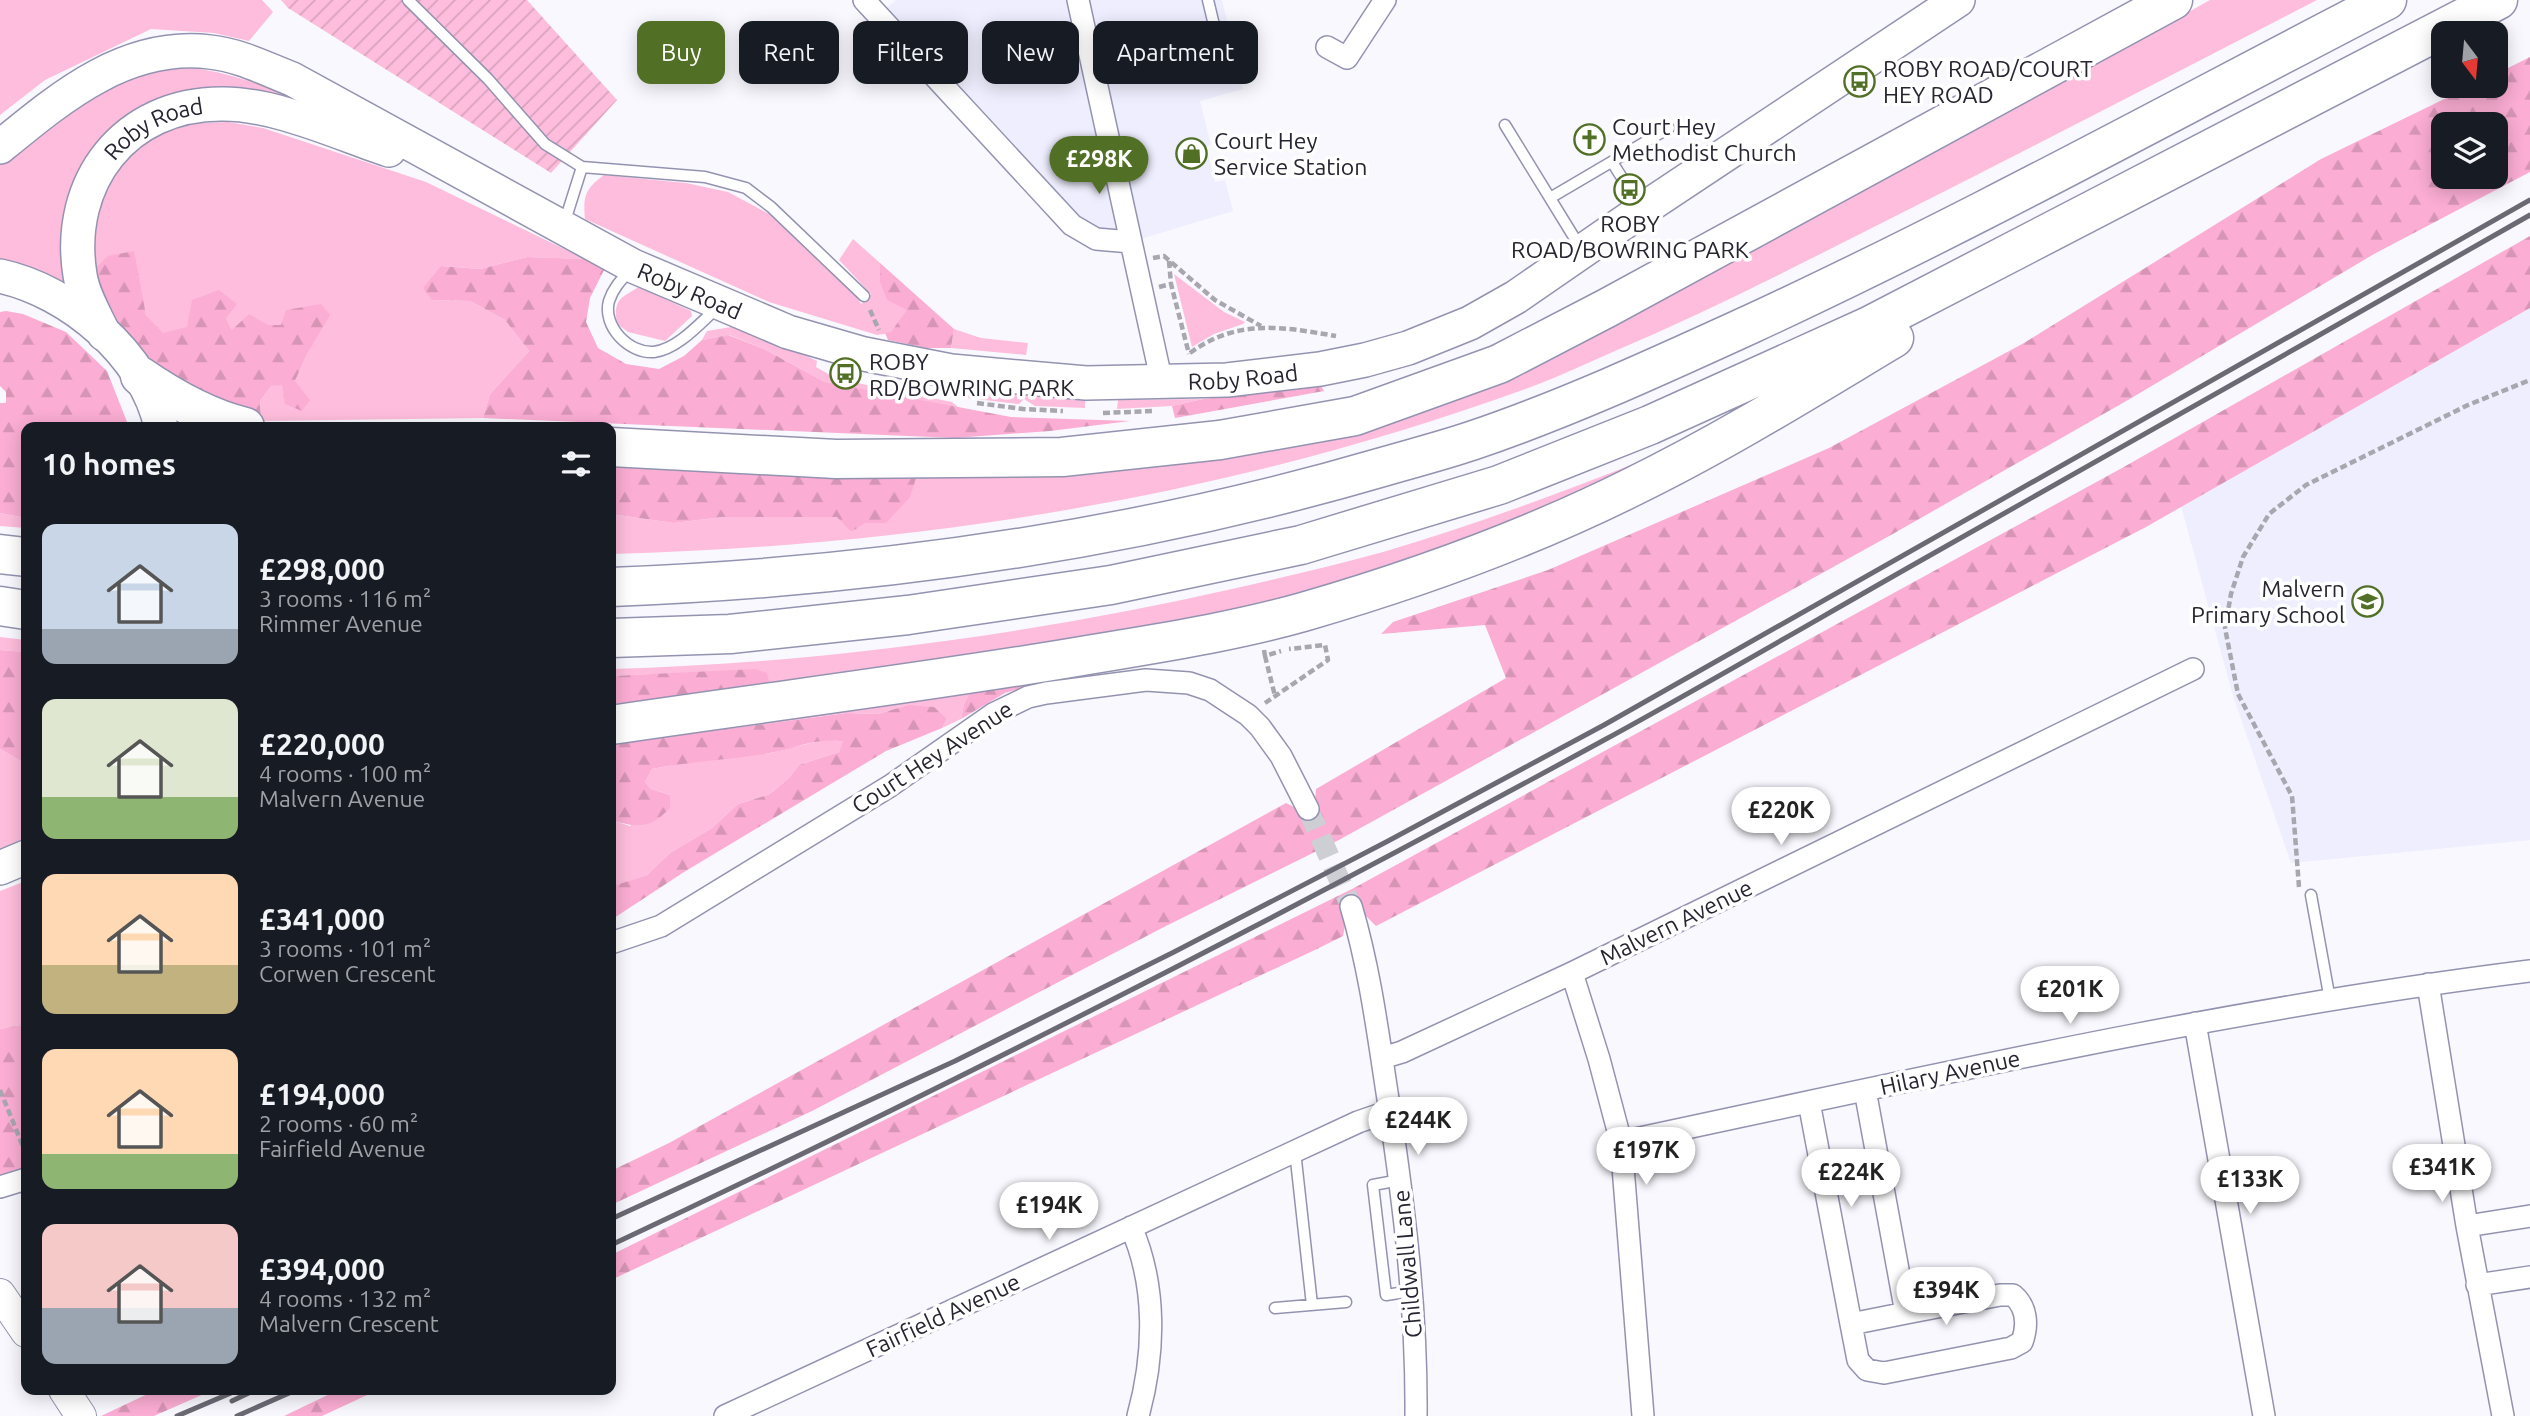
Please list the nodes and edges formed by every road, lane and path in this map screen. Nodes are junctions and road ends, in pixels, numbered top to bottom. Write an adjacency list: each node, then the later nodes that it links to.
1 (408, 0): 17 (lane)
2 (864, 0): 22 (street)
3 (1078, 0): 22 (street)
4 (1208, 0): 10 (lane)
5 (1385, 0): 11 (street)
6 (1958, 0): 20 (main road, Roby Road)
7 (2173, 0): 39 (highway)
8 (2386, 0): 42 (highway)
9 (2498, 0): 12 (highway)
10 (1213, 21)
11 (1327, 47)
12 (2370, 66): 45 (highway); 51 (highway)
13 (1505, 125): 19 (lane)
14 (1670, 128): 16 (lane)
15 (0, 147): 18 (main road, Roby Road)
16 (1612, 162): 19 (lane); 20 (lane)
17 (582, 167): 21 (lane); 29 (lane)
18 (466, 176): 21 (main road, Roby Road); 32 (main road, Roby Road)
19 (1550, 198): 23 (lane)
20 (1642, 210): 23 (main road, Roby Road)
21 (564, 227): 25 (main road, Roby Road)
22 (1133, 252): 24 (path); 36 (street)
23 (1584, 252): 36 (main road, Roby Road)
24 (1169, 260): 27 (path); 31 (path)
25 (633, 265): 30 (main road, Roby Road); 30 (lane)
26 (0, 276): 32 (main road)
27 (1171, 284)
28 (1173, 293): 31 (path)
29 (864, 296)
30 (722, 304): 36 (main road, Roby Road)
31 (1262, 326): 33 (path)
32 (104, 334): 34 (main road)
33 (1346, 338)
34 (140, 376): 37 (main road); 38 (highway)
35 (2530, 380): 55 (path)
36 (1162, 383)
37 (159, 422)
38 (226, 422)
39 (616, 447)
40 (0, 554): 41 (highway)
41 (21, 557)
42 (616, 587)
43 (0, 606): 44 (highway)
44 (21, 609)
45 (616, 638)
46 (1264, 649): 47 (path)
47 (1265, 656): 49 (path); 49 (path)
48 (2193, 669): 59 (street, Malvern Avenue)
49 (1275, 697): 50 (path)
50 (1248, 715): 52 (street, Court Hey Avenue); 57 (street, Court Hey Avenue)
51 (616, 724)
52 (1308, 809)
53 (21, 859): 54 (main road)
54 (0, 869)
55 (2311, 895): 61 (lane)
56 (1351, 906): 63 (street, Childwall Lane)
57 (616, 941)
58 (2530, 971): 60 (street, Hilary Avenue)
59 (1572, 973): 63 (street, Malvern Avenue); 69 (street)
60 (2428, 984): 61 (street, Hilary Avenue); 74 (street)
61 (2330, 1000): 62 (street, Hilary Avenue)
62 (2194, 1023): 65 (street, Hilary Avenue); 91 (street)
63 (1382, 1058): 67 (street, Childwall Lane)
64 (0, 1090): 68 (path)
65 (1865, 1090): 66 (street, Hilary Avenue); 82 (street)
66 (1809, 1102): 69 (street, Hilary Avenue); 83 (street)
67 (1390, 1111): 70 (street, Fairfield Avenue); 89 (street, Childwall Lane)
68 (21, 1142)
69 (1621, 1142): 90 (street)
70 (1296, 1151): 75 (street, Fairfield Avenue); 80 (lane)
71 (21, 1180): 72 (street)
72 (0, 1186)
73 (2530, 1216): 74 (street)
74 (2467, 1226): 77 (street)
75 (1131, 1227): 87 (street, Fairfield Avenue); 88 (street)
76 (2530, 1277): 77 (street)
77 (2477, 1285): 92 (street)
78 (0, 1294): 84 (street)
79 (1346, 1302): 80 (lane)
80 (1312, 1305): 81 (lane)
81 (1275, 1308)
82 (1906, 1313): 83 (street); 83 (street)
83 (1851, 1324)
84 (21, 1325)
85 (67, 1395): 86 (street)
86 (81, 1416)
87 (725, 1416)
88 (1138, 1416)
89 (1416, 1416)
90 (1643, 1416)
91 (2264, 1416)
92 (2503, 1416)

